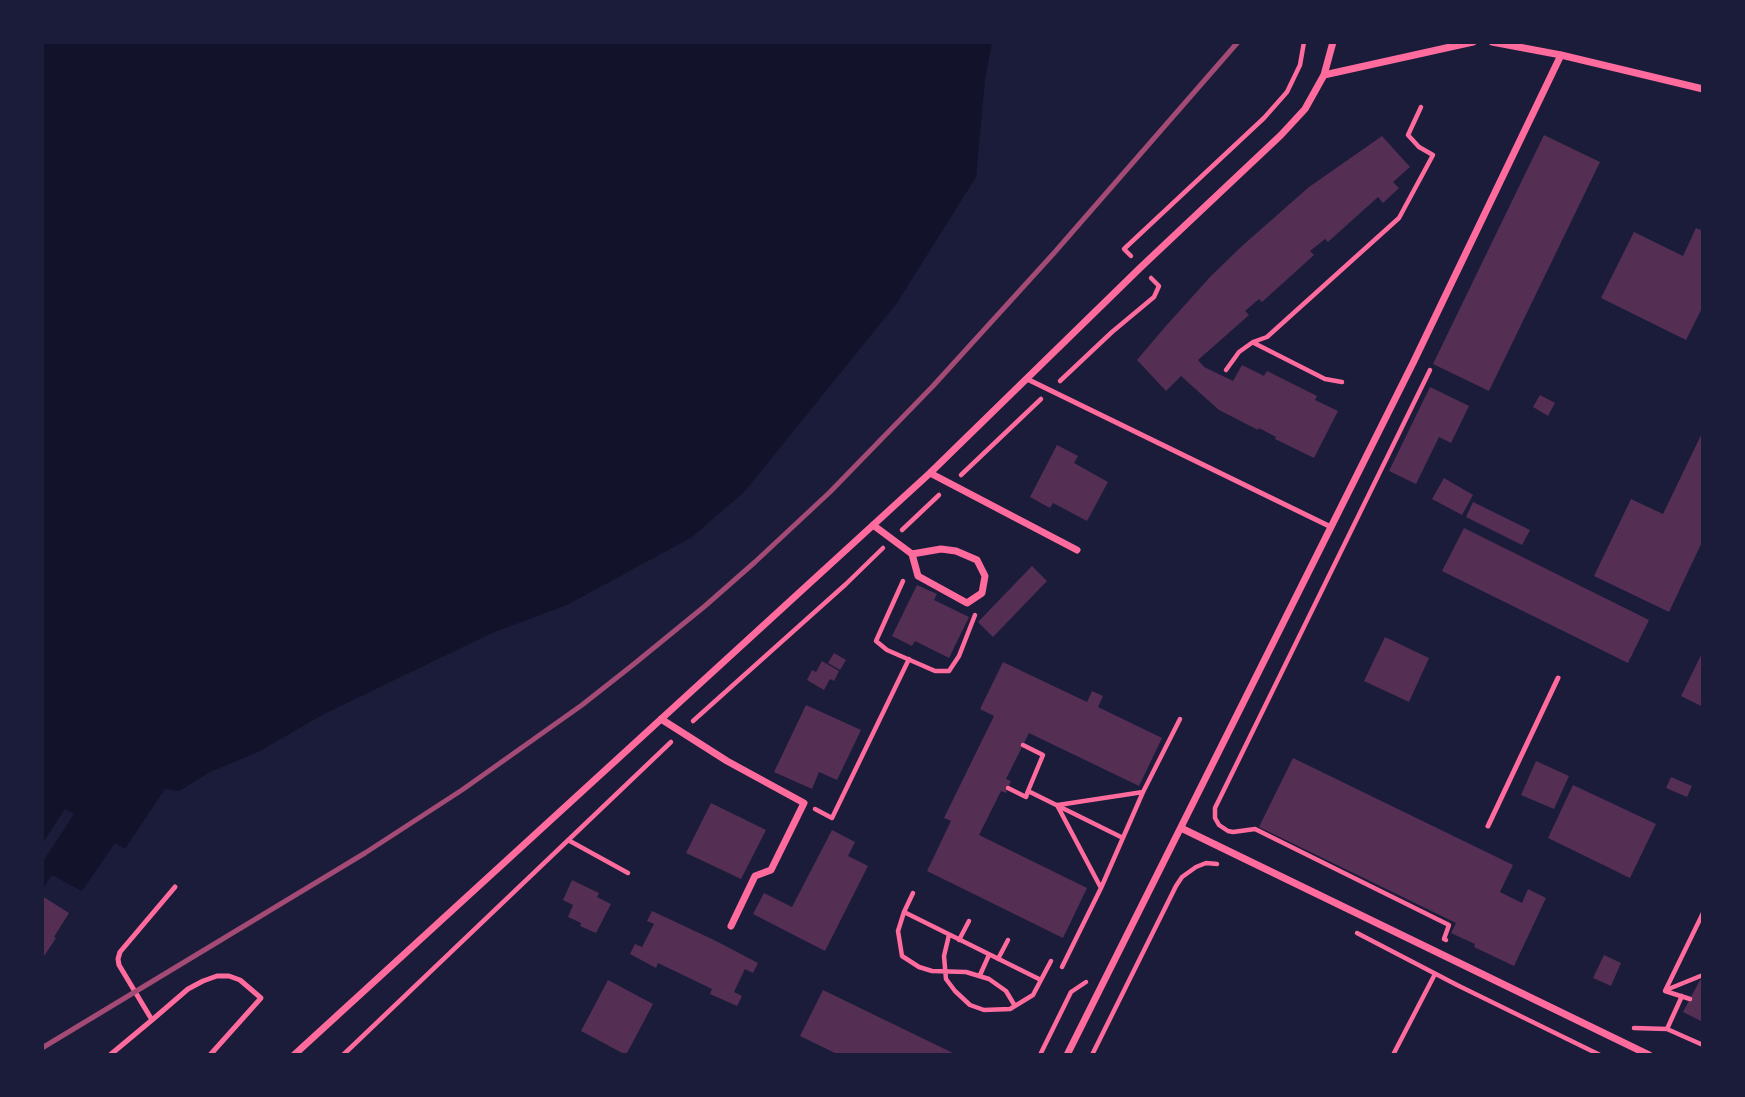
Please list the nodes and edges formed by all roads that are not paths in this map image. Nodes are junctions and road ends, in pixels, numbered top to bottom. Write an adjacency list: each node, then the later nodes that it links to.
1 (1333, 42): 5 (street)
2 (1473, 42): 5 (street)
3 (1492, 42): 4 (street)
4 (1561, 55): 6 (street); 10 (street)
5 (1324, 75): 7 (street)
6 (1703, 89)
7 (1027, 379): 8 (street); 10 (lane)
8 (930, 473): 9 (street); 11 (street)
9 (873, 525): 12 (street); 14 (street)
10 (1331, 527): 16 (street)
11 (1077, 550)
12 (912, 554): 12 (street)
13 (1558, 678): 15 (lane)
14 (661, 719): 18 (street); 22 (street)
15 (1488, 826)
16 (1181, 828): 23 (street); 24 (street)
17 (175, 887): 19 (lane)
18 (731, 926)
19 (152, 1020): 20 (lane); 21 (lane)
20 (110, 1055)
21 (210, 1055)
22 (294, 1055)
23 (1067, 1055)
24 (1649, 1055)

